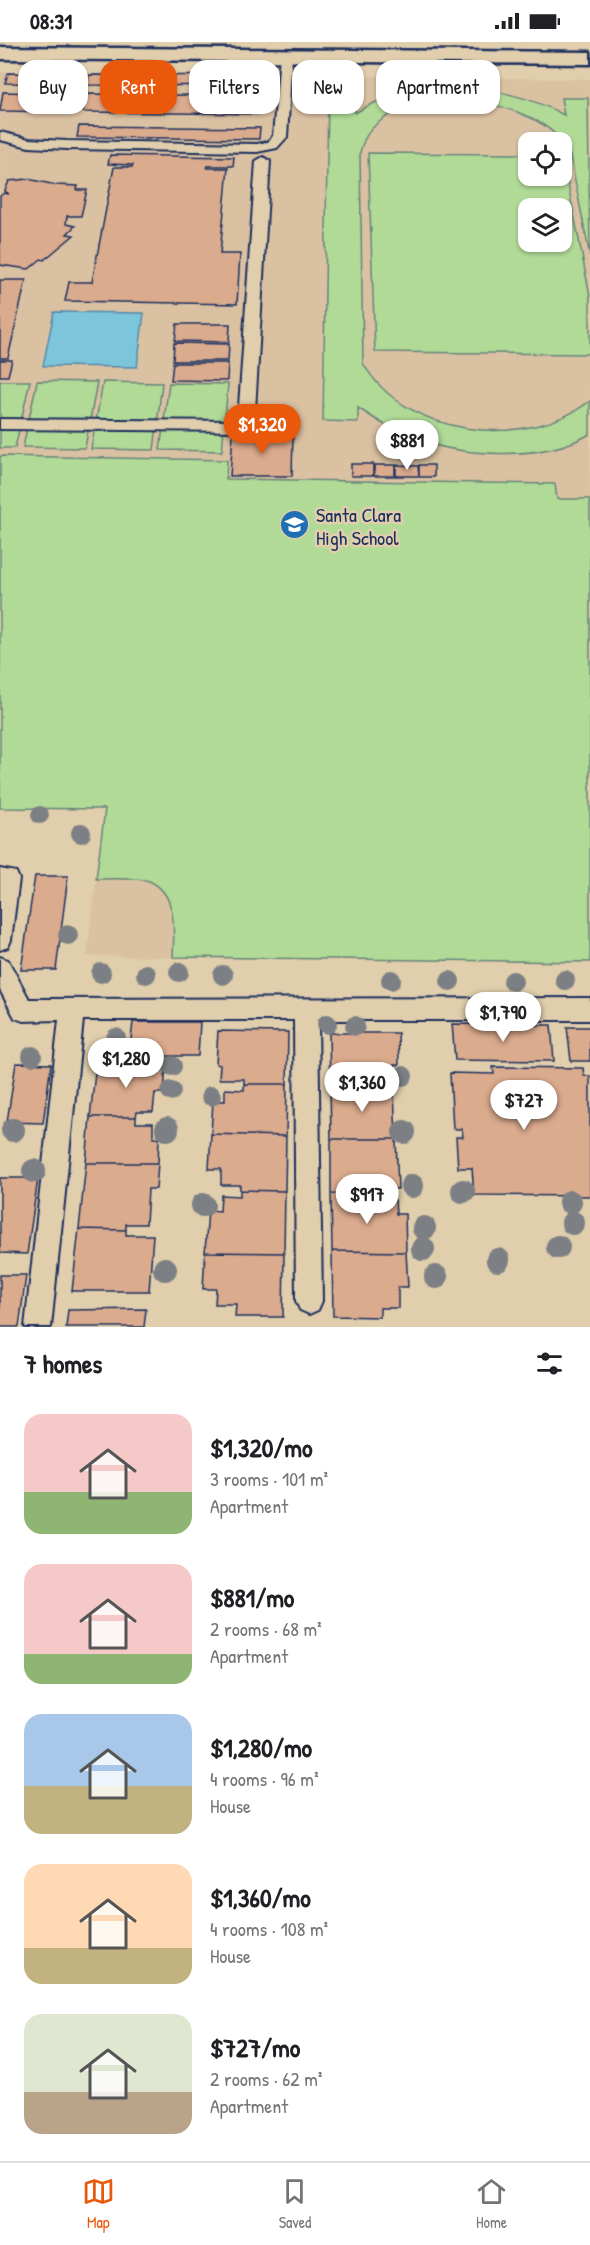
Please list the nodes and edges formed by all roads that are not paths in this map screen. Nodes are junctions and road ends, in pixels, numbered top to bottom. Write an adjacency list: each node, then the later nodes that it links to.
1 (0, 53): 2 (main road)
2 (286, 55): 3 (main road); 4 (lane)
3 (590, 58)
4 (0, 136)
5 (263, 161): 6 (lane)
6 (0, 424)
7 (0, 879): 8 (lane)
8 (0, 940)
9 (0, 968): 10 (lane)
10 (72, 1009): 11 (lane); 14 (lane)
11 (306, 1009): 12 (lane); 13 (lane)
12 (590, 1009)
13 (309, 1301)
14 (39, 1327)

